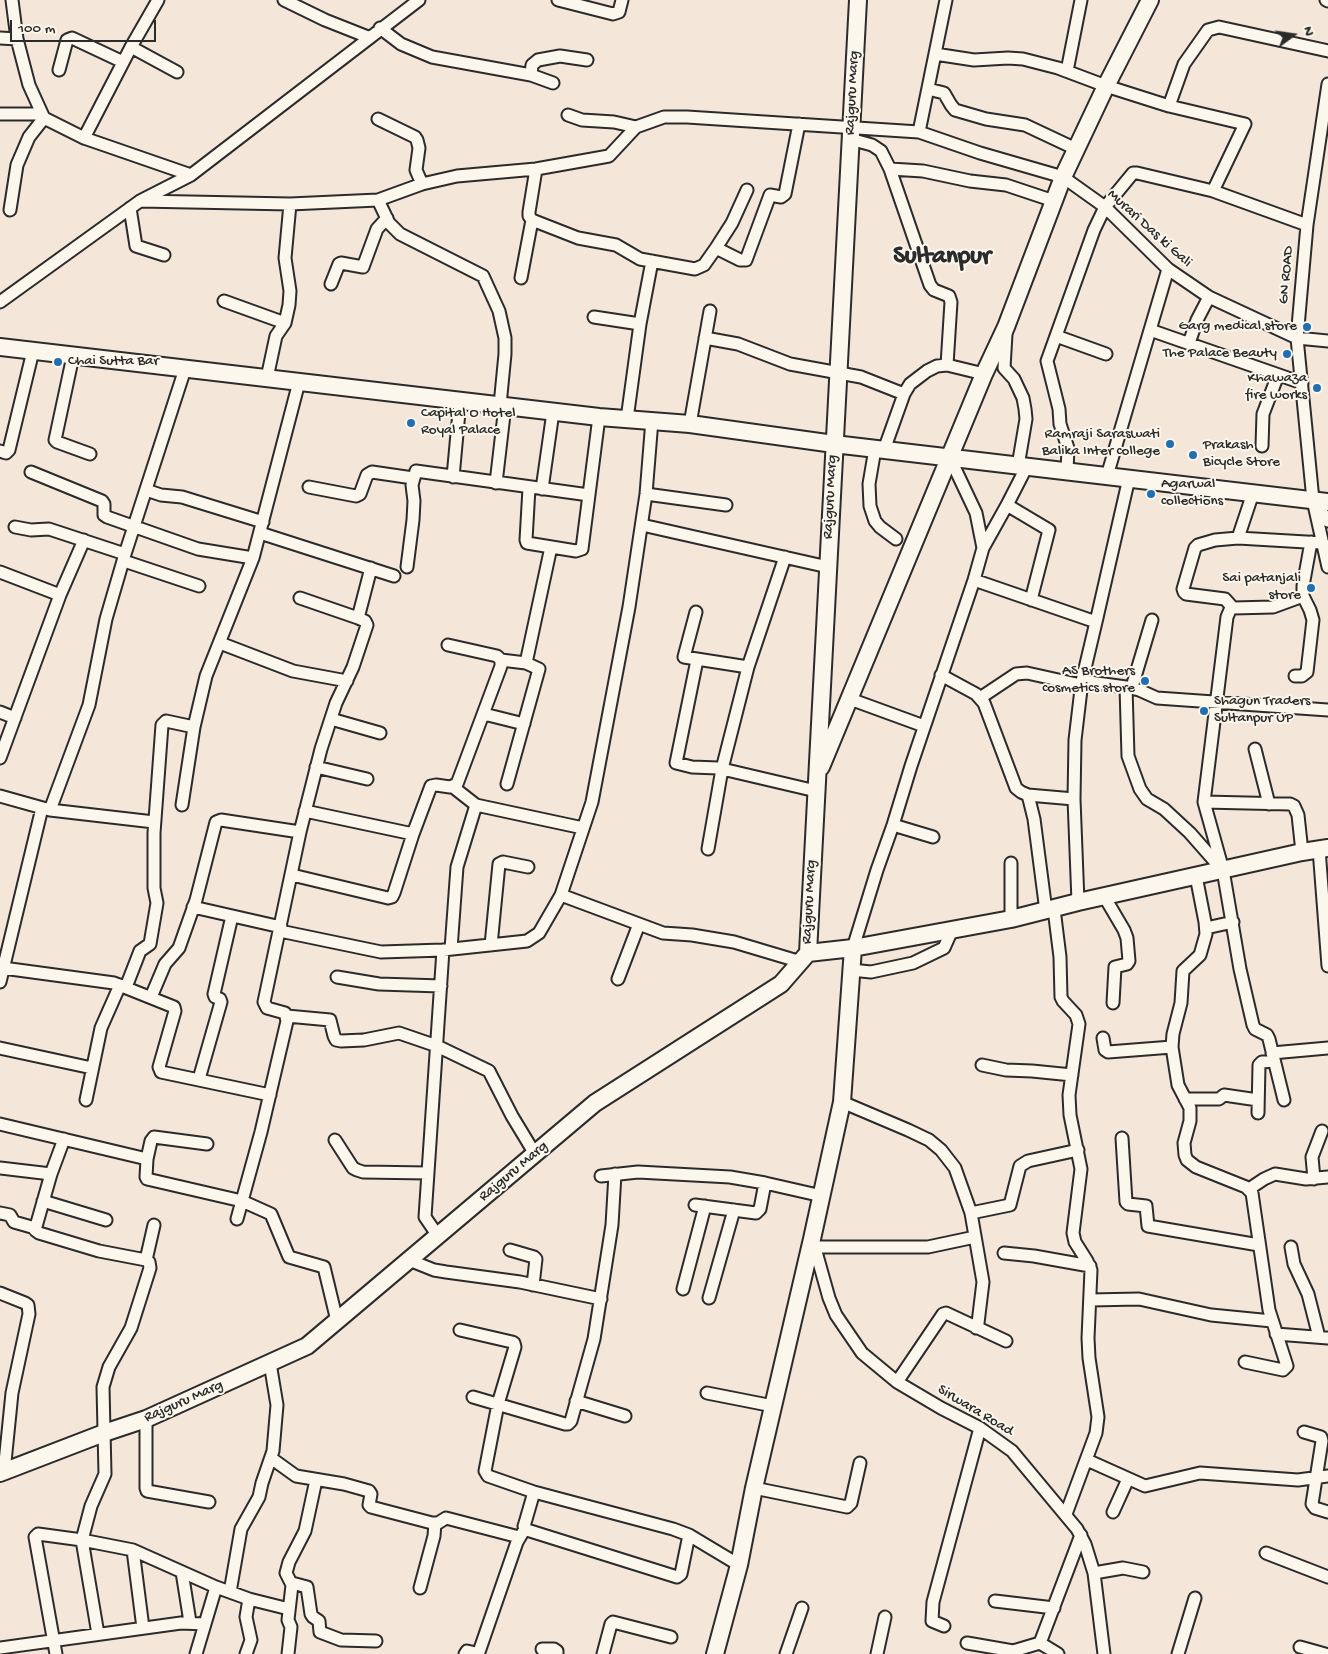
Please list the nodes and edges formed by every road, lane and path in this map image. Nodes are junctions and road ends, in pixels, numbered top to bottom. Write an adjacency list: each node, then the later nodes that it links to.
1 (12, 0): 14 (street)
2 (158, 0): 15 (street)
3 (284, 0): 12 (street)
4 (419, 0): 11 (street)
5 (558, 0): 6 (street)
6 (622, 0)
7 (858, 0): 36 (street, Rajguru Marg)
8 (946, 0): 17 (street)
9 (1081, 0): 21 (street)
10 (1150, 0): 26 (street)
11 (380, 28): 12 (street); 23 (street)
12 (368, 37): 41 (street)
13 (0, 38): 14 (street)
14 (17, 40): 31 (street)
15 (131, 47): 19 (street); 22 (street)
16 (1328, 51): 28 (street)
17 (935, 54): 21 (street); 27 (street)
18 (587, 60): 23 (street)
19 (123, 62): 20 (street); 37 (street)
20 (59, 70)
21 (1067, 71): 26 (street)
22 (176, 72)
23 (531, 75): 24 (street)
24 (553, 82)
25 (1328, 84): 54 (street, GN ROAD)
26 (1106, 86): 28 (street); 38 (street)
27 (928, 89): 35 (street); 38 (street)
28 (1169, 106): 45 (street)
29 (0, 114): 31 (street)
30 (568, 115): 34 (street)
31 (42, 116): 37 (street); 51 (street)
32 (378, 119): 43 (street)
33 (799, 124): 34 (street); 36 (street); 55 (street)
34 (636, 127): 39 (street)
35 (918, 132): 36 (street, Murari Das ki Gali); 42 (street, Murari Das ki Gali)
36 (850, 133): 40 (street); 81 (street, Rajguru Marg)
37 (84, 138): 41 (street)
38 (1076, 149): 42 (street)
39 (536, 169): 43 (street); 53 (street)
40 (890, 169): 47 (street); 79 (street)
41 (191, 175): 49 (street)
42 (1062, 177): 47 (street); 50 (street, Murari Das ki Gali)
43 (422, 184): 46 (street)
44 (748, 190): 55 (street)
45 (1213, 191): 50 (street); 54 (street)
46 (378, 200): 48 (street); 52 (street)
47 (1054, 201): 68 (street)
48 (290, 204): 49 (street); 66 (street)
49 (135, 205): 56 (street); 63 (street)
50 (1105, 207): 58 (street, Murari Das ki Gali); 70 (street)
51 (10, 210)
52 (387, 218): 60 (street); 89 (street)
53 (532, 220): 57 (street); 59 (street)
54 (1307, 225): 72 (street, GN ROAD)
55 (716, 248): 57 (street)
56 (164, 256)
57 (652, 260): 67 (street)
58 (1168, 269): 61 (street, Murari Das ki Gali); 69 (street)
59 (521, 278)
60 (331, 284)
61 (1209, 297): 72 (street, Murari Das ki Gali); 74 (street)
62 (224, 301): 66 (street)
63 (0, 302)
64 (710, 311): 71 (street)
65 (594, 317): 67 (street)
66 (285, 323): 84 (street)
67 (640, 324): 92 (street)
68 (1006, 327): 82 (street); 101 (street)
69 (1150, 330): 74 (street); 104 (street)
70 (1056, 336): 77 (street); 102 (street)
71 (705, 338): 81 (street); 94 (street)
72 (1297, 338): 73 (street, Murari Das ki Gali); 86 (street, GN ROAD)
73 (1328, 341)
74 (1189, 343): 83 (street)
75 (0, 347): 76 (street)
76 (33, 351): 78 (street); 98 (street)
77 (1106, 354)
78 (73, 356): 80 (street); 99 (street)
79 (947, 365): 82 (street); 87 (street)
80 (185, 369): 84 (street); 112 (street)
81 (838, 373): 87 (street); 95 (street, Rajguru Marg)
82 (984, 374): 100 (street)
83 (1278, 375): 86 (street); 96 (street)
84 (267, 378): 85 (street)
85 (299, 382): 88 (street); 123 (street)
86 (1302, 383): 116 (street, GN ROAD)
87 (904, 394): 97 (street)
88 (460, 401): 89 (street); 105 (street)
89 (502, 406): 90 (street); 108 (street)
90 (553, 412): 91 (street); 111 (street)
91 (599, 417): 92 (street); 115 (street)
92 (627, 419): 93 (street)
93 (652, 420): 94 (street); 114 (street)
94 (690, 424): 95 (street)
95 (834, 444): 97 (street); 134 (street, Rajguru Marg)
96 (1262, 446)
97 (880, 450): 100 (street); 125 (street)
98 (0, 451)
99 (90, 454)
100 (950, 458): 101 (street); 129 (street); 162 (street)
101 (1023, 466): 102 (street); 118 (street)
102 (1067, 471): 104 (street)
103 (31, 472): 122 (street)
104 (1107, 476): 107 (street)
105 (453, 477): 106 (street); 108 (street)
106 (413, 478): 109 (street); 133 (street)
107 (1129, 478): 113 (street); 149 (street)
108 (496, 483): 110 (street)
109 (309, 487)
110 (529, 488): 111 (street); 128 (street)
111 (542, 489): 115 (street)
112 (146, 490): 122 (street); 123 (street)
113 (1253, 493): 116 (street); 124 (street)
114 (646, 494): 117 (street); 120 (street)
115 (589, 495): 128 (street)
116 (1320, 501): 119 (street); 127 (street)
117 (726, 505)
118 (1007, 505): 129 (street); 144 (street)
119 (1328, 520)
120 (642, 525): 130 (street); 192 (street)
121 (16, 527): 126 (street)
122 (135, 527): 131 (street); 132 (street)
123 (262, 528): 132 (street); 136 (street)
124 (1238, 538): 127 (street); 145 (street)
125 (896, 539)
126 (84, 540): 131 (street); 141 (street)
127 (1317, 543): 135 (street); 142 (street)
128 (552, 548): 154 (street)
129 (983, 548): 139 (street)
130 (785, 557): 134 (street); 155 (street)
131 (125, 558): 140 (street); 188 (street)
132 (253, 558): 150 (street)
133 (407, 567)
134 (828, 567): 179 (street, Rajguru Marg)
135 (1328, 567)
136 (371, 568): 138 (street); 147 (street)
137 (0, 572): 141 (street)
138 (394, 576)
139 (974, 580): 144 (street); 156 (street)
140 (200, 586)
141 (60, 595): 167 (street)
142 (1303, 596): 145 (street); 157 (street)
143 (300, 598): 147 (street)
144 (1031, 600): 149 (street)
145 (1233, 608): 163 (street)
146 (696, 612): 153 (street)
147 (358, 618): 158 (street)
148 (1152, 620): 160 (street)
149 (1096, 622): 159 (street)
150 (220, 643): 158 (street); 170 (street)
151 (448, 645): 152 (street)
152 (502, 660): 154 (street); 166 (street)
153 (697, 660): 155 (street); 176 (street)
154 (526, 663): 169 (street)
155 (748, 667): 176 (street)
156 (941, 675): 161 (street); 171 (street)
157 (1295, 676)
158 (347, 681): 168 (street)
159 (1082, 683): 160 (street); 161 (street); 183 (street)
160 (1129, 687): 163 (street); 201 (street)
161 (980, 698): 181 (street)
162 (850, 699): 171 (street); 179 (street)
163 (1216, 702): 164 (street); 184 (street)
164 (1328, 710)
165 (0, 712): 167 (street)
166 (484, 714): 169 (street); 180 (street)
167 (15, 718): 174 (street)
168 (330, 719): 172 (street); 175 (street)
169 (524, 724): 178 (street)
170 (194, 726): 186 (street); 190 (street)
171 (924, 726): 191 (street)
172 (380, 733)
173 (1255, 749): 185 (street)
174 (0, 758)
175 (316, 767): 177 (street); 189 (street)
176 (722, 769): 179 (street); 196 (street)
177 (367, 779)
178 (507, 784)
179 (816, 785): 219 (street, Rajguru Marg)
180 (453, 787): 187 (street); 194 (street)
181 (1028, 795): 183 (street); 208 (street)
182 (0, 796): 188 (street)
183 (1074, 799): 206 (street)
184 (1204, 802): 185 (street); 201 (street)
185 (1269, 804): 198 (street)
186 (182, 805)
187 (476, 805): 192 (street); 218 (street)
188 (46, 809): 190 (street); 221 (street)
189 (305, 811): 193 (street); 194 (street)
190 (154, 822): 226 (street)
191 (893, 825): 195 (street); 217 (street)
192 (583, 828): 204 (street)
193 (300, 832): 202 (street); 207 (street)
194 (413, 834): 202 (street)
195 (933, 838)
196 (708, 849)
197 (1324, 849): 198 (street); 220 (street)
198 (1302, 852): 201 (street)
199 (1011, 863): 210 (street)
200 (528, 867): 216 (street)
201 (1223, 870): 203 (street); 211 (street)
202 (292, 875): 214 (street)
203 (1196, 876): 205 (street); 213 (street)
204 (560, 895): 212 (street); 216 (street)
205 (1104, 896): 206 (street); 229 (street)
206 (1078, 902): 208 (street)
207 (193, 907): 209 (street); 228 (street)
208 (1050, 910): 210 (street); 239 (street)
209 (232, 916): 214 (street); 240 (street)
210 (1011, 919): 215 (street)
211 (1232, 922): 213 (street); 236 (street)
212 (639, 924): 219 (street); 224 (street)
213 (1206, 928): 233 (street)
214 (280, 929): 218 (street); 230 (street)
215 (952, 930): 217 (street); 222 (street)
216 (491, 945): 218 (street)
217 (852, 948): 219 (street); 222 (street)
218 (447, 950): 227 (street)
219 (804, 958): 255 (street, Rajguru Marg)
220 (1328, 966)
221 (4, 968): 225 (street); 226 (street)
222 (851, 970): 246 (street)
223 (337, 976): 227 (street)
224 (618, 979)
225 (0, 982)
226 (123, 986): 228 (street); 238 (street)
227 (441, 986): 232 (street)
228 (151, 997): 240 (street)
229 (1114, 1003)
230 (287, 1016): 232 (street); 241 (street)
231 (1102, 1038): 233 (street)
232 (437, 1046): 255 (street); 258 (street)
233 (1172, 1047): 242 (street)
234 (0, 1048): 238 (street)
235 (1328, 1048): 236 (street)
236 (1273, 1057): 244 (street); 245 (street)
237 (982, 1065): 239 (street)
238 (92, 1068): 243 (street)
239 (1072, 1075): 254 (street)
240 (199, 1080): 241 (street)
241 (270, 1095): 268 (street)
242 (1185, 1099): 244 (street); 265 (street)
243 (86, 1100)
244 (1258, 1100): 247 (street)
245 (1284, 1100)
246 (842, 1102): 266 (street); 271 (street)
247 (1258, 1113)
248 (0, 1124): 251 (street)
249 (1322, 1132): 263 (street)
250 (1122, 1138): 279 (street)
251 (64, 1139): 256 (street); 259 (street)
252 (335, 1140): 258 (street)
253 (207, 1144): 256 (street)
254 (1078, 1150): 271 (street); 285 (street)
255 (535, 1154): 276 (street, Rajguru Marg)
256 (147, 1159): 268 (street)
257 (0, 1168): 259 (street)
258 (428, 1173): 276 (street)
259 (51, 1174): 267 (street)
260 (615, 1174): 261 (street); 264 (street); 290 (street)
261 (601, 1176)
262 (1328, 1178): 263 (street)
263 (1314, 1179): 265 (street)
264 (764, 1183): 266 (street); 269 (street)
265 (1249, 1189): 279 (street)
266 (822, 1196): 278 (street)
267 (43, 1201): 273 (street); 275 (street)
268 (242, 1201): 272 (street); 292 (street)
269 (734, 1210): 287 (street); 289 (street)
270 (0, 1213): 275 (street)
271 (971, 1214): 277 (street)
272 (237, 1219)
273 (106, 1220)
274 (154, 1225): 283 (street)
275 (35, 1228): 283 (street)
276 (438, 1236): 284 (street, Rajguru Marg)
277 (975, 1237): 278 (street); 294 (street)
278 (814, 1243): 301 (street, Sirwara Road); 306 (street)
279 (1258, 1245): 293 (street)
280 (1291, 1247): 297 (street)
281 (510, 1250): 286 (street)
282 (1004, 1253): 285 (street)
283 (146, 1260): 312 (street)
284 (409, 1260): 286 (street); 292 (street, Rajguru Marg)
285 (1090, 1266): 291 (street)
286 (533, 1285): 290 (street)
287 (683, 1289)
288 (0, 1293): 308 (street)
289 (709, 1298)
290 (601, 1299): 304 (street)
291 (1090, 1300): 293 (street); 314 (street)
292 (337, 1321): 300 (street, Rajguru Marg)
293 (1272, 1321): 296 (street)
294 (976, 1328): 298 (street); 301 (street)
295 (460, 1330): 305 (street)
296 (1276, 1334): 297 (street); 299 (street)
297 (1324, 1338)
298 (1006, 1341)
299 (1245, 1362)
300 (270, 1363): 309 (street, Rajguru Marg); 313 (street)
301 (898, 1382): 310 (street, Sirwara Road)
302 (707, 1394): 306 (street)
303 (473, 1397): 305 (street)
304 (576, 1401): 305 (street); 307 (street)
305 (498, 1404): 322 (street)
306 (774, 1406): 321 (street)
307 (625, 1416)
308 (5, 1418): 316 (street)
309 (146, 1420): 312 (street, Rajguru Marg); 323 (street)
310 (980, 1428): 326 (street, Sirwara Road); 352 (street)
311 (1304, 1432): 318 (street)
312 (104, 1434): 316 (street, Rajguru Marg); 331 (street)
313 (271, 1458): 320 (street); 342 (street)
314 (1087, 1460): 319 (street); 326 (street)
315 (860, 1463): 321 (street)
316 (2, 1472)
317 (1328, 1476): 318 (street)
318 (1315, 1478): 319 (street); 325 (street)
319 (1128, 1479): 324 (street)
320 (316, 1480): 327 (street); 339 (street)
321 (754, 1488): 334 (street)
322 (534, 1492): 328 (street); 330 (street)
323 (209, 1502)
324 (1113, 1512)
325 (1328, 1512)
326 (1066, 1514): 329 (street, Sirwara Road)
327 (435, 1523): 328 (street); 341 (street)
328 (522, 1533): 330 (street); 369 (street)
329 (1081, 1535): 337 (street, Sirwara Road); 347 (street)
330 (689, 1536): 334 (street)
331 (82, 1540): 332 (street); 354 (street); 356 (street)
332 (132, 1550): 335 (street); 353 (street)
333 (1266, 1553): 338 (street)
334 (739, 1565): 364 (street)
335 (182, 1572): 340 (street); 350 (street)
336 (1143, 1572): 337 (street)
337 (1094, 1573): 375 (street, Sirwara Road)
338 (1328, 1577)
339 (292, 1583): 348 (street); 357 (street)
340 (216, 1587): 342 (street); 351 (street)
341 (420, 1588)
342 (230, 1592): 344 (street)
343 (1194, 1598): 376 (street)
344 (249, 1599): 348 (street); 367 (street)
345 (995, 1601): 347 (street)
346 (802, 1608): 372 (street)
347 (1054, 1608): 358 (street)
348 (289, 1609): 368 (street)
349 (885, 1617): 373 (street)
350 (190, 1622): 351 (street); 353 (street)
351 (205, 1624): 366 (street)
352 (944, 1626)
353 (143, 1628): 354 (street)
354 (98, 1634): 356 (street)
355 (671, 1637): 371 (street)
356 (54, 1640): 361 (street); 365 (street)
357 (376, 1641)
358 (1040, 1643): 363 (street); 374 (street)
359 (968, 1644): 363 (street)
360 (1300, 1647): 377 (street)
361 (0, 1648)
362 (542, 1649): 370 (street)
363 (982, 1650)
364 (720, 1652)
365 (56, 1654)
366 (196, 1654)
367 (246, 1654)
368 (288, 1654)
369 (465, 1654)
370 (557, 1654)
371 (603, 1654)
372 (786, 1654)
373 (877, 1654)
374 (1058, 1654)
375 (1104, 1654)
376 (1178, 1654)
377 (1325, 1654)

